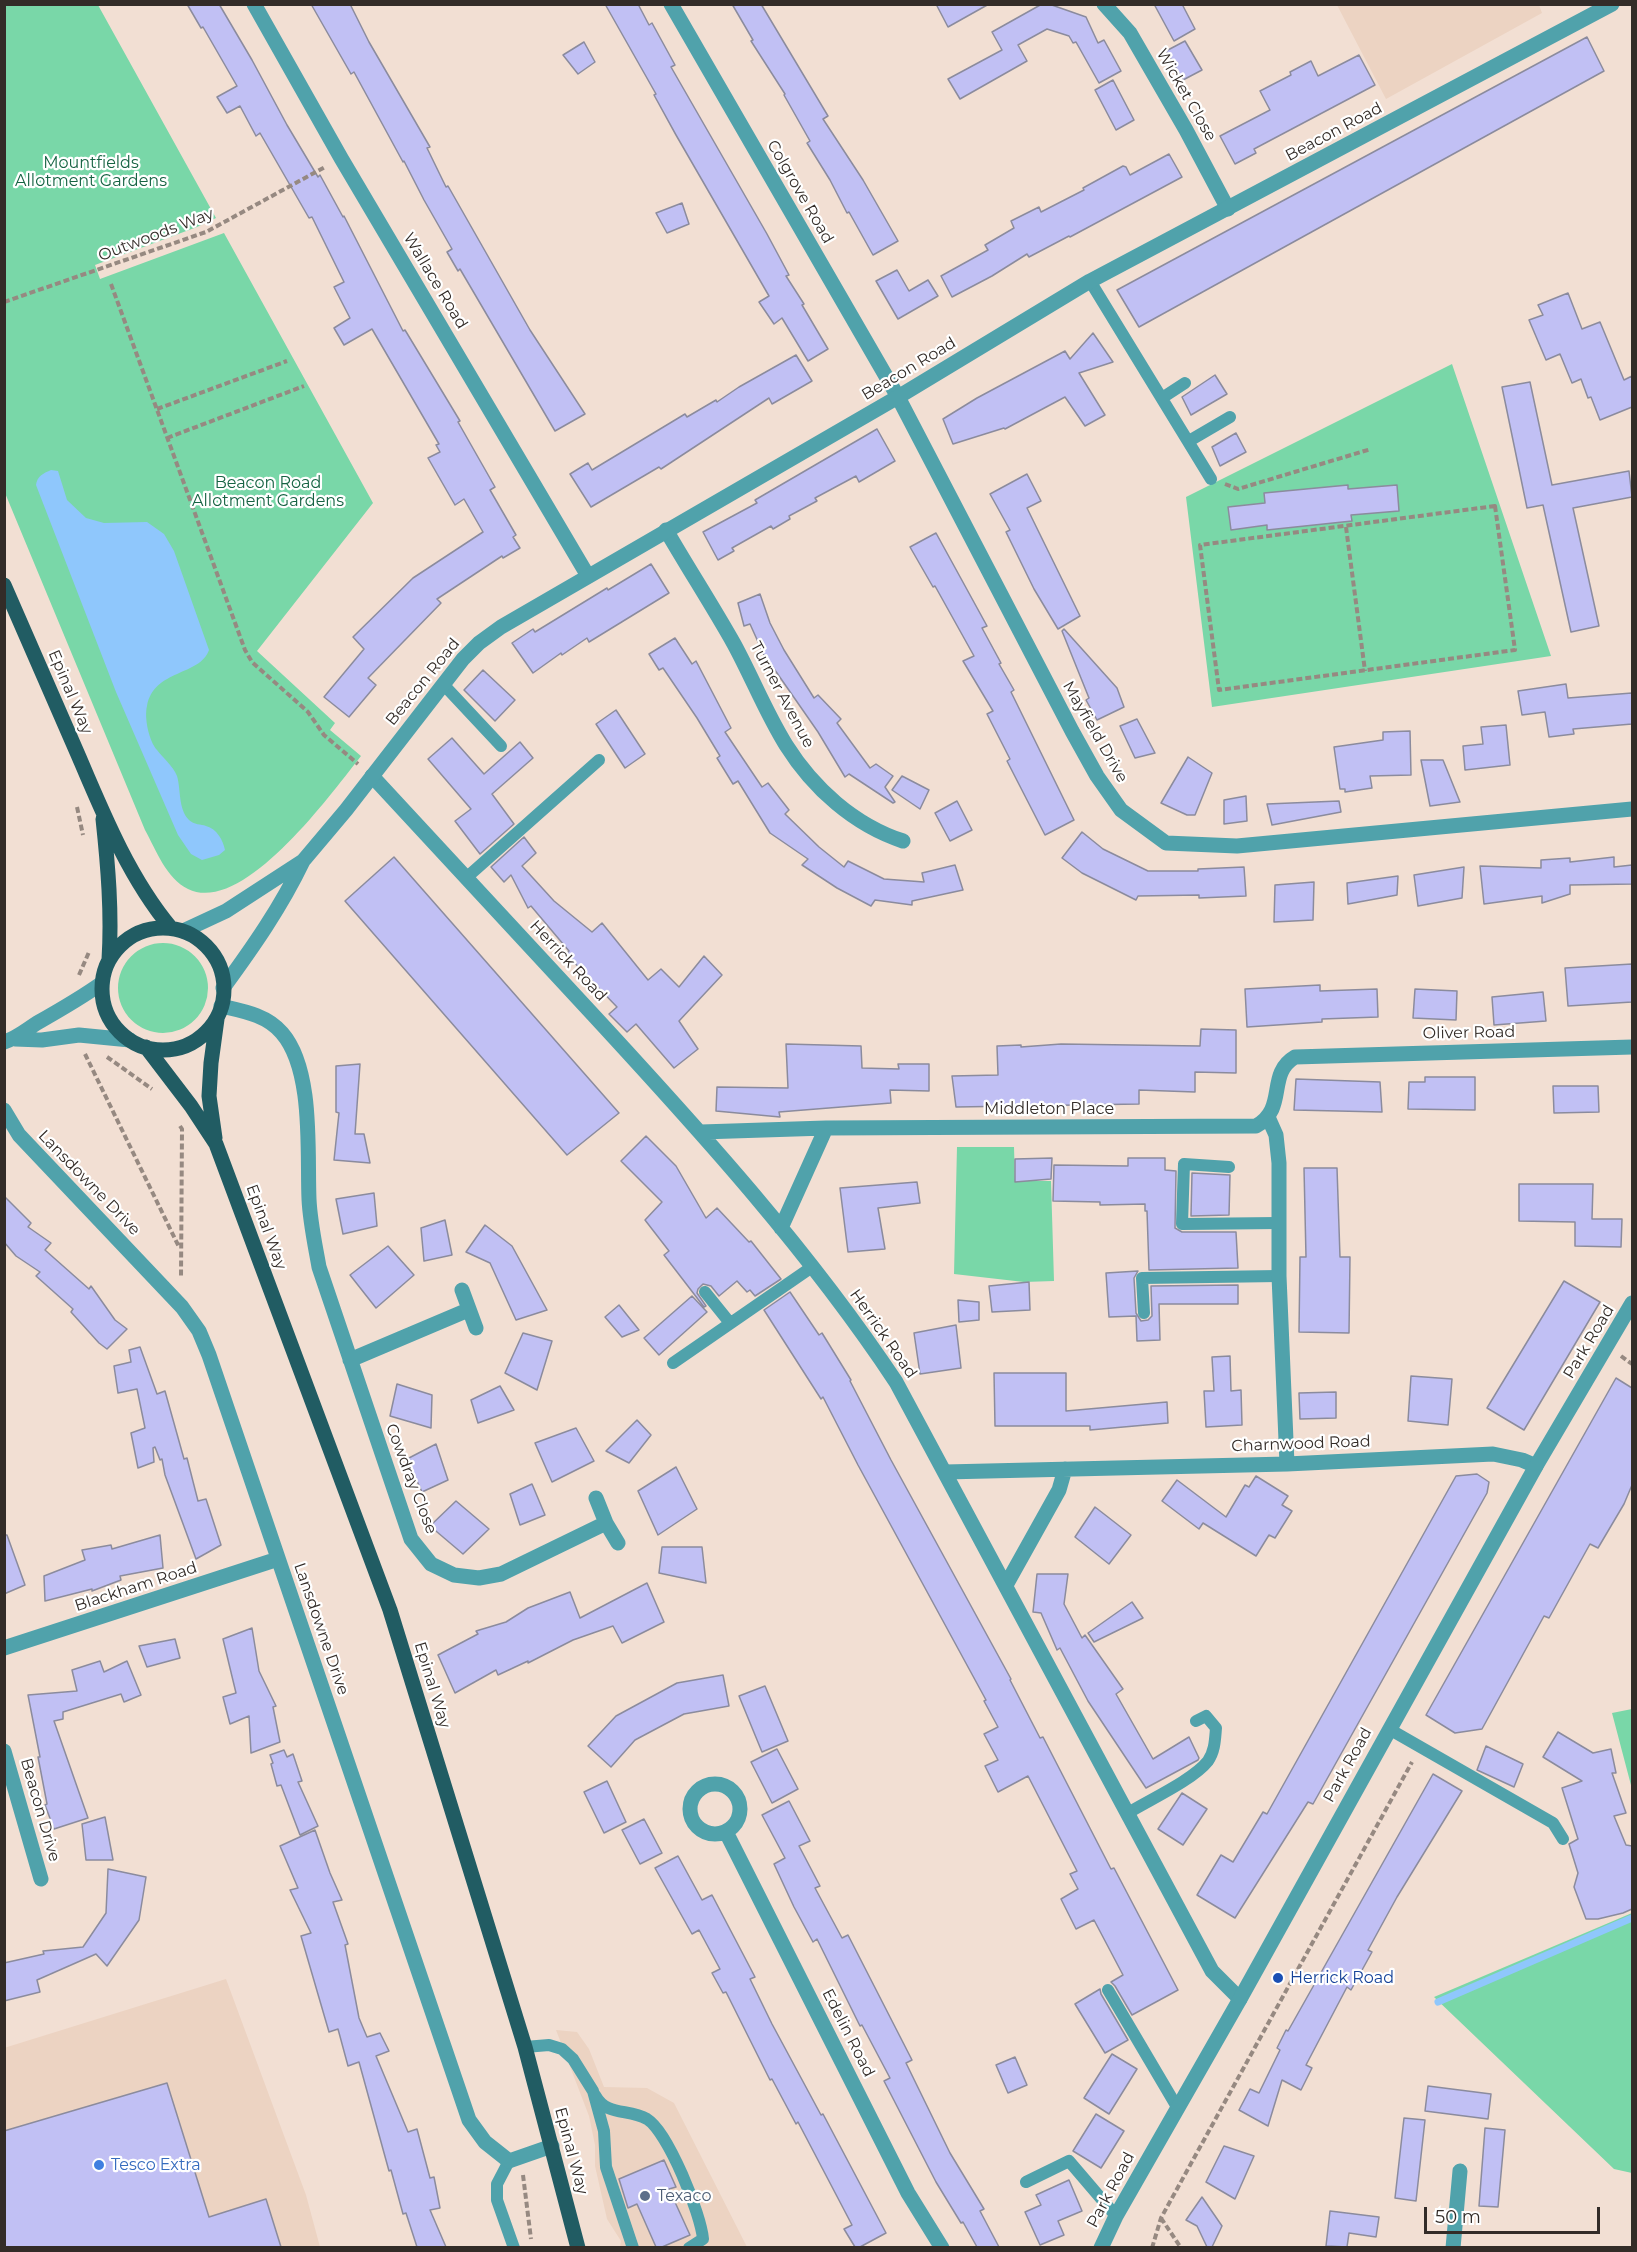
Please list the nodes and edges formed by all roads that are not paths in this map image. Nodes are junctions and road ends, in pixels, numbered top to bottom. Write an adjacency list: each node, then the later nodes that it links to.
1 (254, 4): 14 (street, Wallace Road)
2 (671, 4): 8 (street, Colgrove Road)
3 (1104, 4): 5 (street, Wicket Close)
4 (1612, 4): 5 (street, Beacon Road)
5 (1228, 209): 6 (street, Beacon Road)
6 (1090, 281): 8 (street, Beacon Road); 9 (lane)
7 (1185, 382): 9 (lane)
8 (898, 397): 13 (street, Beacon Road); 20 (street, Mayfield Drive)
9 (1162, 398): 11 (lane)
10 (1230, 417): 11 (lane)
11 (1189, 441): 12 (lane)
12 (1211, 479)
13 (666, 530): 14 (street, Beacon Road); 22 (street, Turner Avenue)
14 (588, 576): 16 (street, Beacon Road)
15 (4, 585): 21 (main road, Epinal Way)
16 (443, 684): 17 (lane); 19 (street, Beacon Road)
17 (501, 746)
18 (599, 760): 24 (lane)
19 (372, 776): 23 (street, Beacon Road); 24 (street, Herrick Road)
20 (1632, 809)
21 (103, 812): 25 (main road, Epinal Way); 26 (main road, Epinal Way)
22 (903, 841)
23 (303, 861): 25 (street, Beacon Road); 28 (street, Beacon Road)
24 (466, 878): 37 (street, Herrick Road)
25 (177, 930): 26 (main road); 28 (main road)
26 (109, 960): 27 (main road)
27 (102, 982): 30 (street); 31 (main road)
28 (223, 988): 29 (main road)
29 (219, 1010): 32 (main road); 38 (main road, Epinal Way); 51 (street, Cowdray Close)
30 (10, 1040): 31 (street)
31 (130, 1040): 32 (main road)
32 (146, 1047): 38 (main road, Epinal Way)
33 (1632, 1047): 35 (street, Oliver Road)
34 (4, 1110): 60 (street, Lansdowne Drive)
35 (1268, 1117): 36 (street, Middleton Place); 40 (street)
36 (826, 1128): 37 (street, Middleton Place); 41 (street)
37 (701, 1132): 41 (street, Herrick Road)
38 (216, 1144): 72 (main road, Epinal Way)
39 (1229, 1167): 40 (lane)
40 (1278, 1222): 43 (street)
41 (781, 1228): 42 (street, Herrick Road)
42 (812, 1267): 49 (lane); 56 (street, Herrick Road)
43 (1279, 1276): 48 (lane); 53 (street)
44 (462, 1290): 47 (street)
45 (705, 1292): 49 (lane)
46 (1632, 1303): 54 (street, Park Road)
47 (468, 1310): 50 (street); 51 (street)
48 (1144, 1313)
49 (729, 1323): 52 (lane)
50 (476, 1328)
51 (350, 1360): 58 (street, Cowdray Close)
52 (673, 1363)
53 (1287, 1464): 54 (street, Charnwood Road); 55 (street, Charnwood Road)
54 (1536, 1466): 64 (street, Park Road)
55 (1065, 1468): 56 (street, Charnwood Road); 61 (street)
56 (945, 1473): 61 (street, Herrick Road)
57 (596, 1498): 58 (street)
58 (606, 1524): 59 (street)
59 (618, 1543)
60 (278, 1559): 62 (street, Blackham Road); 76 (street, Lansdowne Drive)
61 (1006, 1585): 66 (street, Herrick Road)
62 (4, 1648)
63 (1196, 1720): 66 (lane)
64 (1389, 1729): 68 (lane); 71 (street, Park Road)
65 (4, 1751): 69 (street, Beacon Drive)
66 (1128, 1813): 71 (street, Herrick Road)
67 (726, 1832): 84 (street, Edelin Road)
68 (1563, 1839)
69 (41, 1879)
70 (1108, 1990): 74 (lane)
71 (1240, 1999): 74 (street, Park Road)
72 (525, 2047): 73 (lane); 75 (main road, Epinal Way)
73 (592, 2091): 82 (lane); 83 (lane)
74 (1177, 2107): 79 (street, Park Road)
75 (552, 2146): 76 (street); 81 (main road, Epinal Way)
76 (514, 2158): 80 (lane)
77 (1460, 2171): 86 (street)
78 (1026, 2182): 79 (lane)
79 (1116, 2216): 85 (street, Park Road)
80 (514, 2247)
81 (578, 2247)
82 (633, 2247)
83 (688, 2247)
84 (942, 2247)
85 (1101, 2247)
86 (1453, 2247)

